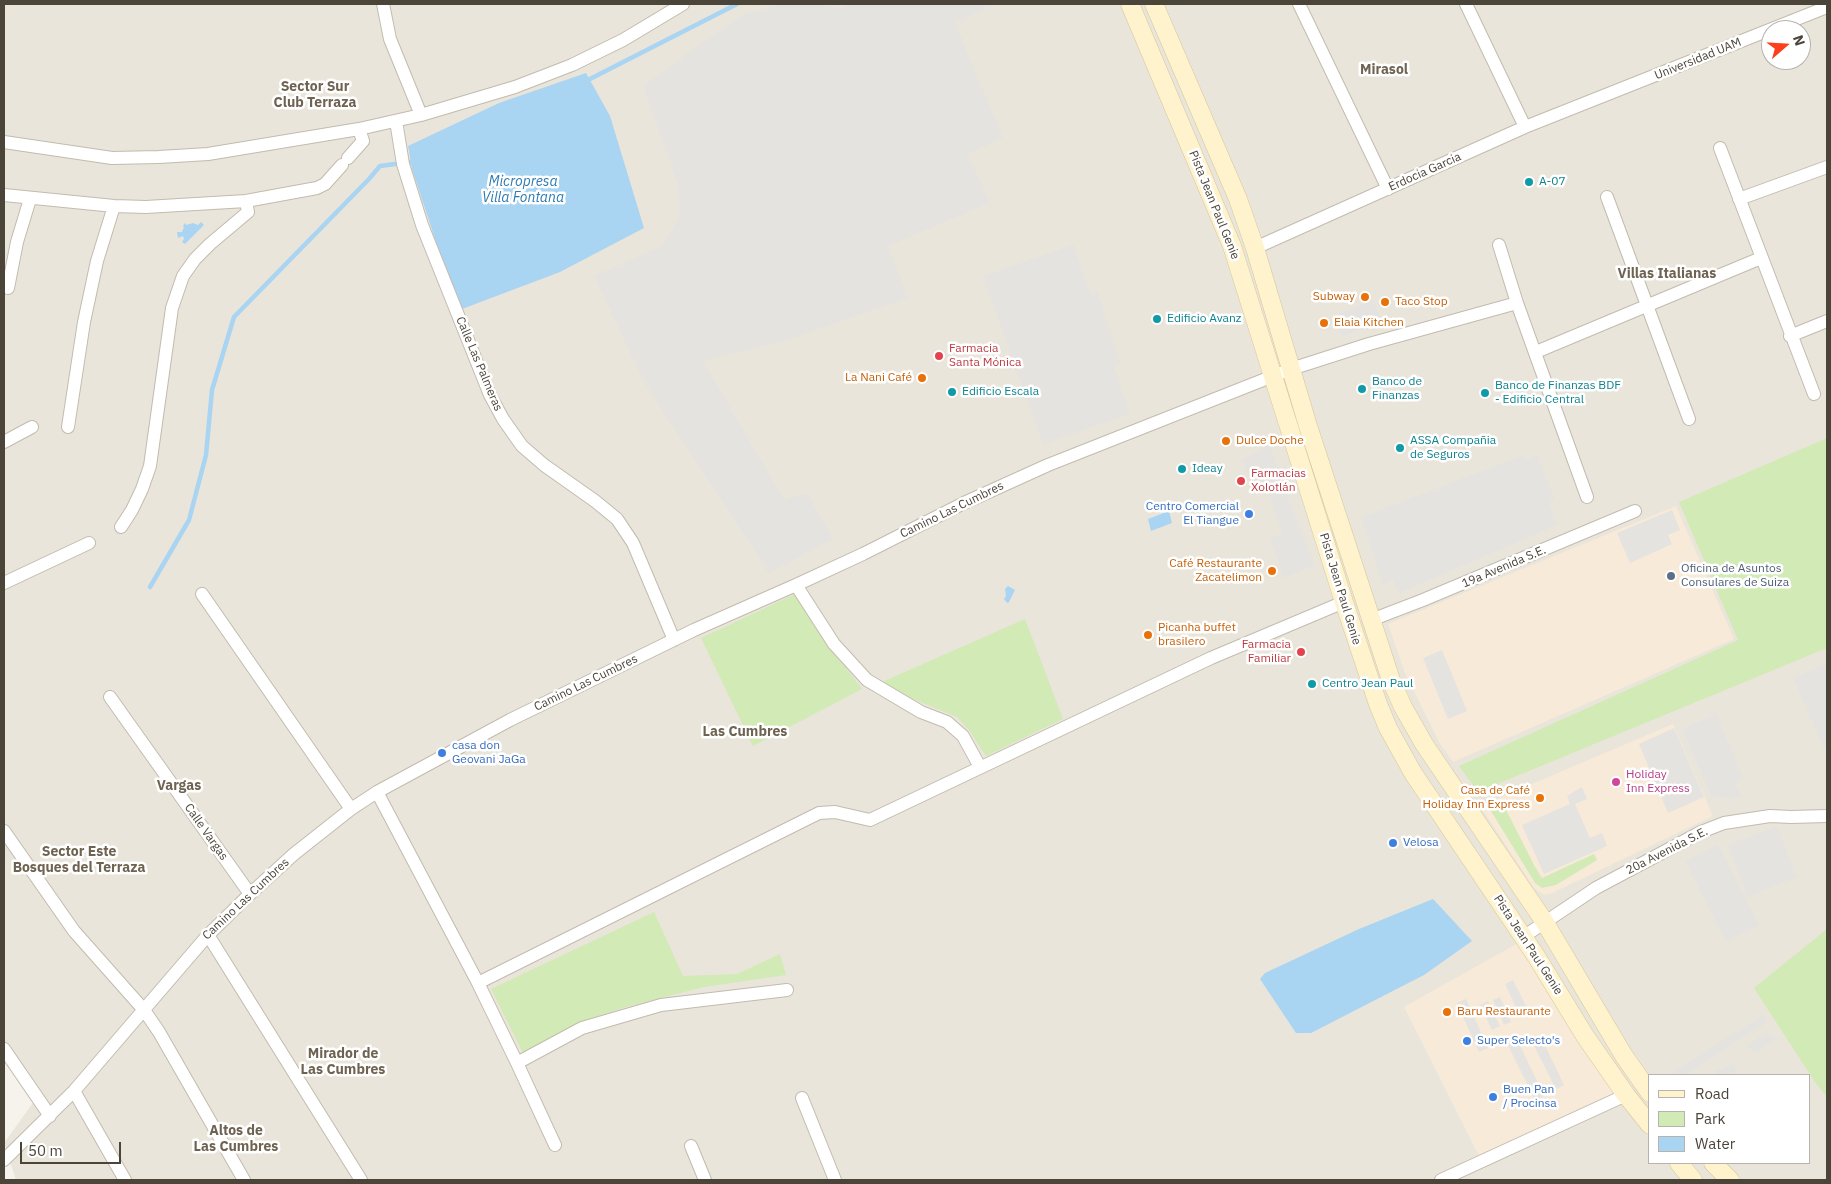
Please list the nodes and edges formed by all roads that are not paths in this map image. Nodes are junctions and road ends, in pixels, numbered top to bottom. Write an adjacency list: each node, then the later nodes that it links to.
1 (383, 4): 9 (street)
2 (683, 4): 9 (street)
3 (1130, 4): 32 (main road, Pista Jean Paul Genie)
4 (1154, 4): 24 (main road, Pista Jean Paul Genie)
5 (1299, 4): 16 (street)
6 (1466, 4): 11 (street)
7 (1827, 7): 8 (street, Universidad UAM)
8 (1596, 100): 11 (street, Erdocia Garcia)
9 (421, 115): 10 (street)
10 (396, 121): 12 (street); 48 (street, Calle Las Palmeras)
11 (1525, 127): 16 (street, Erdocia Garcia)
12 (359, 129): 13 (street); 21 (street)
13 (4, 142)
14 (1720, 148): 20 (street)
15 (1827, 166): 20 (street)
16 (1388, 189): 24 (street, Erdocia Garcia)
17 (4, 195): 19 (street)
18 (1607, 197): 28 (street)
19 (30, 199): 22 (street); 26 (street)
20 (1739, 199): 25 (street)
21 (246, 201): 22 (street); 41 (street)
22 (114, 206): 36 (street)
23 (1499, 245): 27 (street)
24 (1255, 248): 32 (main road, Pista Jean Paul Genie)
25 (1761, 258): 28 (street); 30 (street)
26 (8, 288)
27 (1517, 303): 31 (street); 32 (street)
28 (1648, 304): 31 (street); 34 (street)
29 (1827, 322): 30 (street)
30 (1790, 336): 33 (street)
31 (1536, 352): 38 (street)
32 (1282, 373): 40 (main road, Pista Jean Paul Genie); 44 (street, Camino Las Cumbres); 47 (main road, Pista Jean Paul Genie)
33 (1814, 394)
34 (1689, 419)
35 (32, 427): 37 (street)
36 (68, 427)
37 (4, 442)
38 (1587, 496)
39 (1635, 511): 47 (street, 19a Avenida S.E.)
40 (1320, 526): 46 (main road, Pista Jean Paul Genie); 47 (main road)
41 (121, 527)
42 (89, 543): 43 (street)
43 (4, 583)
44 (796, 585): 48 (street, Camino Las Cumbres); 51 (street)
45 (202, 594): 53 (street)
46 (1344, 602): 50 (main road, Pista Jean Paul Genie); 51 (street)
47 (1371, 620): 50 (main road); 57 (main road, Pista Jean Paul Genie)
48 (674, 640): 52 (street, Camino Las Cumbres)
49 (110, 697): 56 (street, Calle Vargas)
50 (1398, 745): 59 (main road, Pista Jean Paul Genie)
51 (980, 767): 60 (street)
52 (377, 792): 53 (street, Camino Las Cumbres); 60 (street)
53 (351, 809): 56 (street, Camino Las Cumbres)
54 (1827, 816): 57 (street, 20a Avenida S.E.)
55 (4, 831): 62 (street)
56 (250, 894): 58 (street, Camino Las Cumbres)
57 (1544, 921): 59 (street, 20a Avenida S.E.); 65 (main road, Pista Jean Paul Genie)
58 (208, 935): 62 (street, Camino Las Cumbres); 78 (street)
59 (1523, 937): 67 (main road, Pista Jean Paul Genie)
60 (478, 983): 64 (street)
61 (787, 990): 64 (street)
62 (144, 1010): 66 (street, Camino Las Cumbres); 77 (street)
63 (4, 1049): 69 (street)
64 (517, 1063): 71 (street)
65 (1648, 1090)
66 (74, 1091): 69 (street, Camino Las Cumbres); 76 (street)
67 (1626, 1095): 70 (main road, Pista Jean Paul Genie); 81 (street)
68 (802, 1098): 80 (street)
69 (50, 1116): 73 (street, Camino Las Cumbres)
70 (1648, 1122)
71 (555, 1145)
72 (691, 1146): 79 (street)
73 (4, 1160)
74 (1680, 1164): 82 (main road)
75 (1714, 1164): 83 (main road)
76 (124, 1180)
77 (244, 1180)
78 (361, 1180)
79 (705, 1180)
80 (835, 1180)
81 (1441, 1180)
82 (1693, 1180)
83 (1730, 1180)

